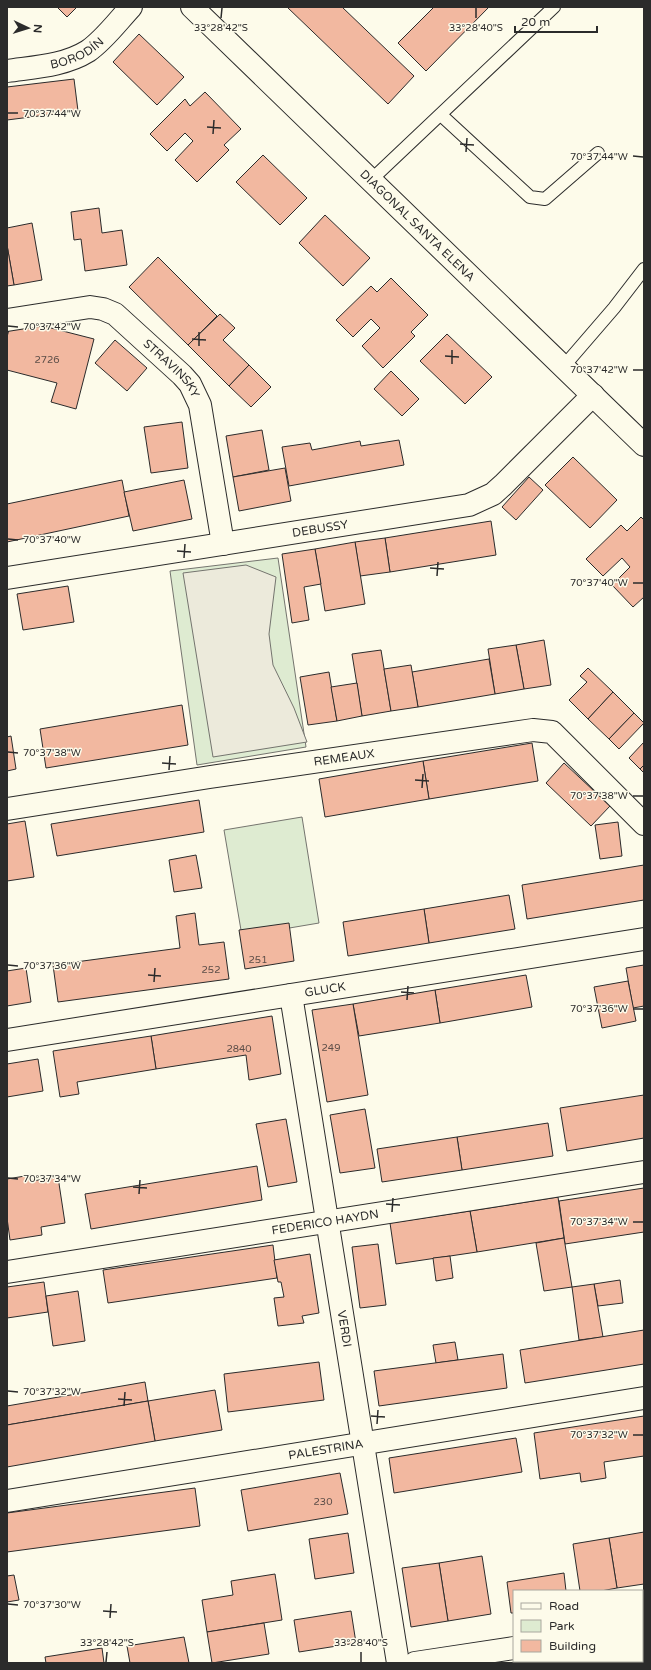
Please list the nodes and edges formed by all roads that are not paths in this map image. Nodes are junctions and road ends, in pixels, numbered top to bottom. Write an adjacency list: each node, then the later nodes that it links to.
1 (132, 7): 4 (street, BORODÍN)
2 (192, 7): 7 (street, DIAGONAL SANTA ELENA)
3 (554, 7): 5 (lane)
4 (7, 71)
5 (441, 115): 6 (lane); 7 (lane)
6 (598, 153)
7 (370, 181): 10 (street, DIAGONAL SANTA ELENA)
8 (644, 269): 10 (lane)
9 (7, 320): 13 (street, STRAVINSKY)
10 (564, 366): 11 (street, DIAGONAL SANTA ELENA)
11 (593, 395): 12 (street, DIAGONAL SANTA ELENA); 13 (street, DEBUSSY)
12 (644, 445)
13 (223, 544): 14 (street, DEBUSSY)
14 (7, 578)
15 (7, 809): 16 (street, REMEAUX)
16 (644, 824)
17 (644, 939): 18 (street, GLUCK)
18 (290, 995): 19 (street, GLUCK); 21 (street, VERDI)
19 (7, 1040)
20 (644, 1172): 21 (street, FEDERICO HAYDN)
21 (327, 1222): 22 (street, FEDERICO HAYDN); 24 (street, VERDI)
22 (7, 1272)
23 (644, 1398): 24 (street, PALESTRINA)
24 (363, 1443): 25 (street, PALESTRINA); 27 (street, VERDI)
25 (7, 1502)
26 (513, 1648): 28 (street)
27 (398, 1663)
28 (415, 1663)

